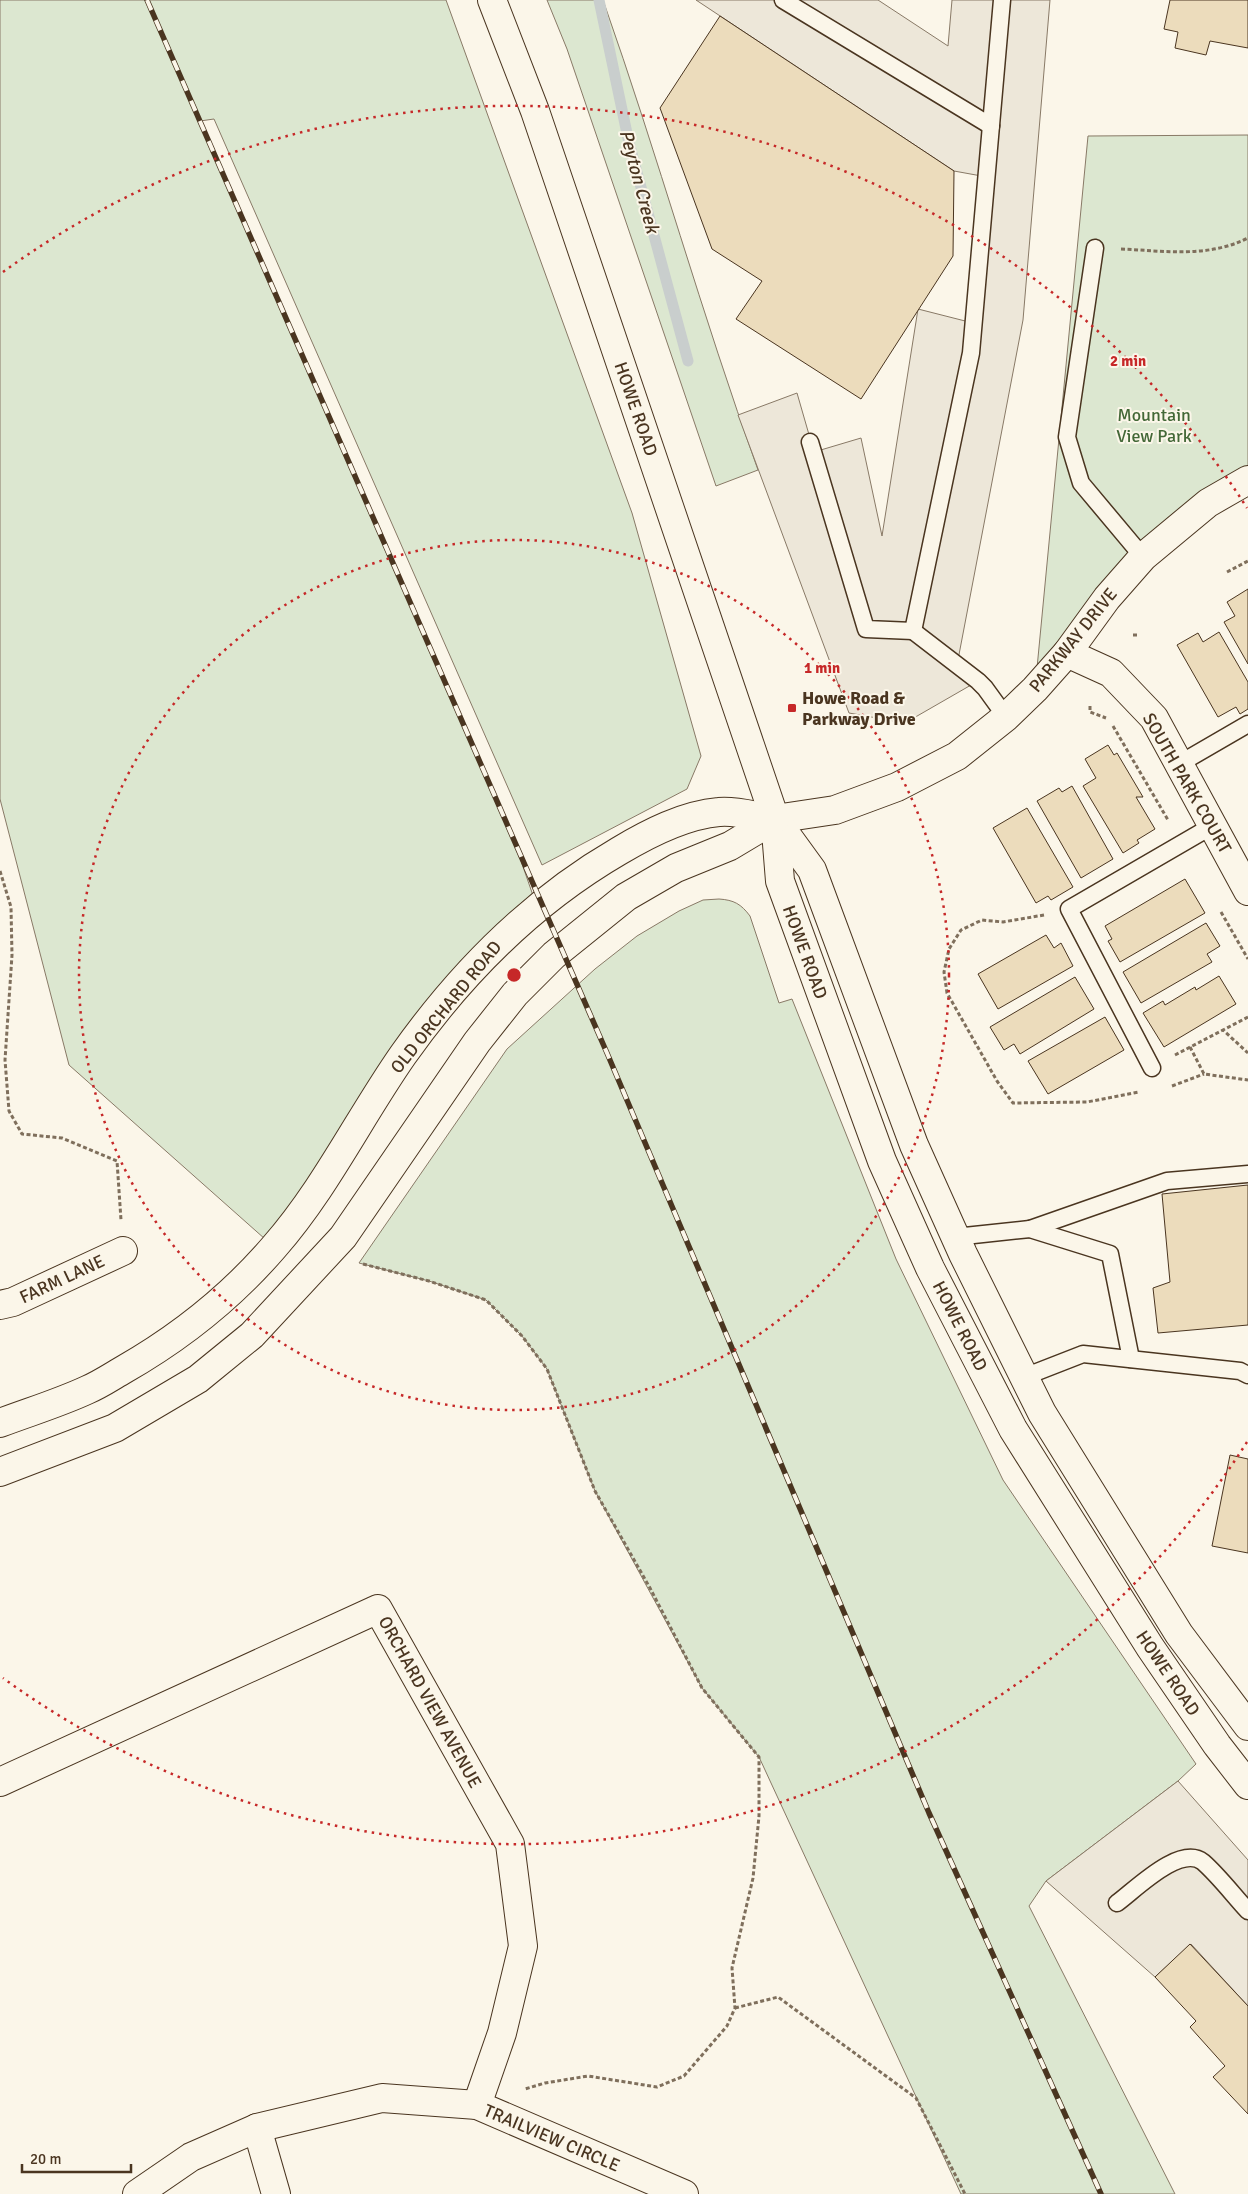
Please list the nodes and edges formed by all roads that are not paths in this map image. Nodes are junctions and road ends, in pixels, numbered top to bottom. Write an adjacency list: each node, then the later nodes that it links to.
1 (492, 0): 14 (street, HOWE ROAD)
2 (783, 0): 4 (lane)
3 (1002, 0): 4 (lane)
4 (991, 126): 9 (lane)
5 (1095, 248): 8 (lane)
6 (810, 442): 9 (lane)
7 (1248, 480): 8 (street, PARKWAY DRIVE)
8 (1143, 557): 10 (street, PARKWAY DRIVE)
9 (913, 631): 11 (lane)
10 (1067, 653): 11 (street, PARKWAY DRIVE); 13 (street, SOUTH PARK COURT)
11 (1006, 717): 14 (street, PARKWAY DRIVE)
12 (1248, 724): 13 (lane)
13 (1179, 764): 15 (street, SOUTH PARK COURT)
14 (775, 819): 20 (street, HOWE ROAD); 26 (street, OLD ORCHARD ROAD); 27 (street); 30 (street, HOWE ROAD)
15 (1212, 826): 16 (street, SOUTH PARK COURT); 17 (lane)
16 (1248, 891)
17 (1152, 1068)
18 (1248, 1174): 19 (lane)
19 (1030, 1229): 20 (lane); 23 (lane)
20 (955, 1237): 25 (street, HOWE ROAD)
21 (123, 1251): 22 (street, FARM LANE)
22 (0, 1305)
23 (1131, 1359): 24 (lane); 25 (lane)
24 (1248, 1375)
25 (1024, 1377): 28 (street, HOWE ROAD)
26 (0, 1423)
27 (0, 1472)
28 (1248, 1726)
29 (0, 1782): 33 (street, ORCHARD VIEW AVENUE)
30 (1248, 1785)
31 (1117, 1903): 32 (lane)
32 (1248, 1911)
33 (476, 2105): 34 (street, TRAILVIEW CIRCLE); 37 (street, TRAILVIEW CIRCLE)
34 (256, 2128): 35 (street, TRAILVIEW CIRCLE); 36 (street)
35 (137, 2194)
36 (276, 2194)
37 (684, 2194)

